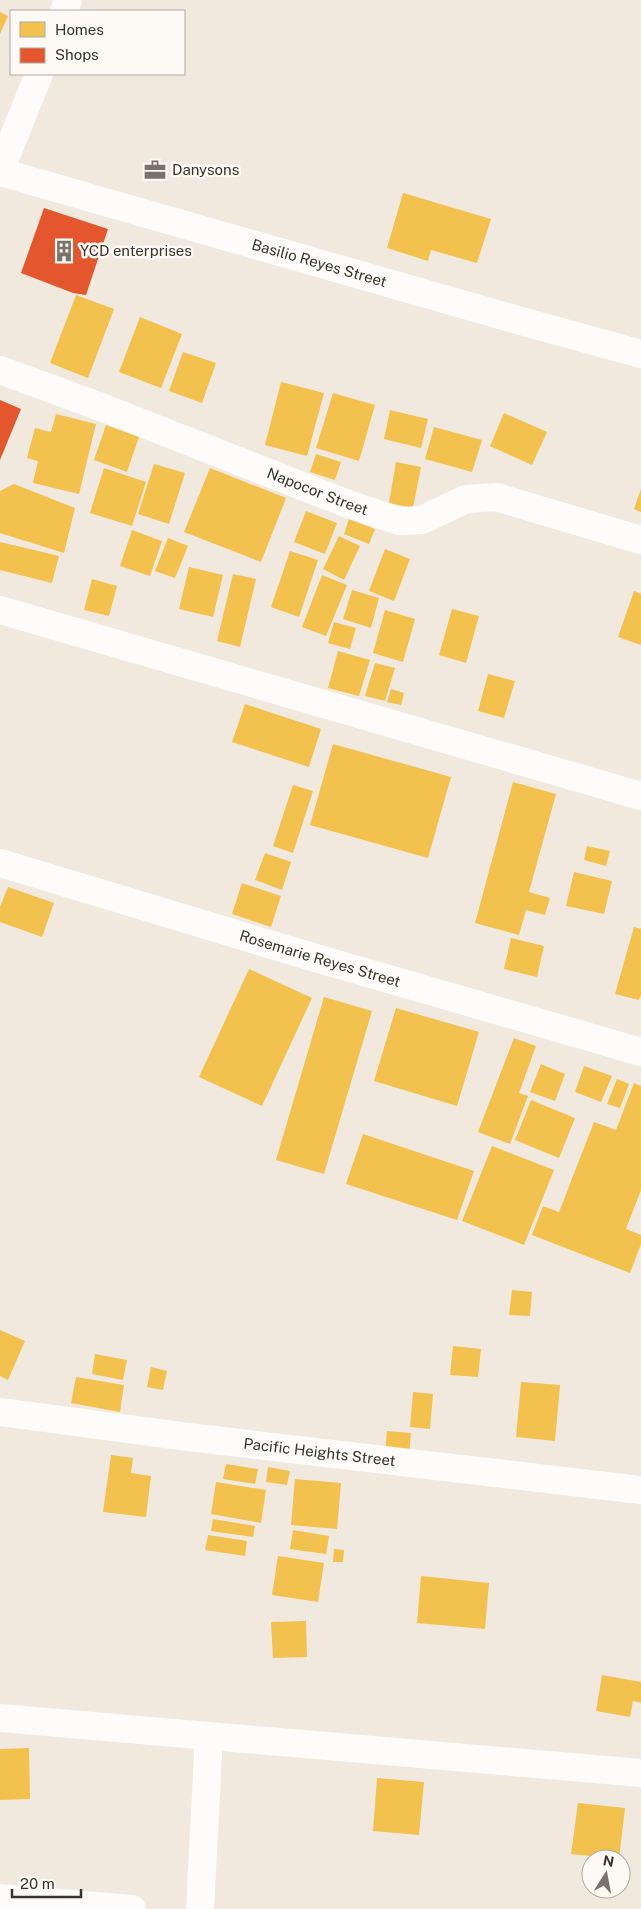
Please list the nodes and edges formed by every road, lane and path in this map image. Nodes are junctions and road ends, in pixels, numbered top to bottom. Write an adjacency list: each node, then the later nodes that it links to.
1 (39, 75): 2 (main road)
2 (0, 171): 3 (main road, Basilio Reyes Street)
3 (641, 354)
4 (0, 370): 5 (main road, Napocor Street)
5 (641, 540)
6 (0, 610): 7 (main road)
7 (641, 796)
8 (0, 863): 9 (main road, Rosemarie Reyes Street)
9 (641, 1052)
10 (0, 1412): 11 (main road, Pacific Heights Street)
11 (641, 1490)
12 (0, 1718): 13 (main road)
13 (210, 1736): 14 (main road); 17 (main road)
14 (641, 1773)
15 (0, 1898): 16 (main road)
16 (132, 1909)
17 (200, 1909)

